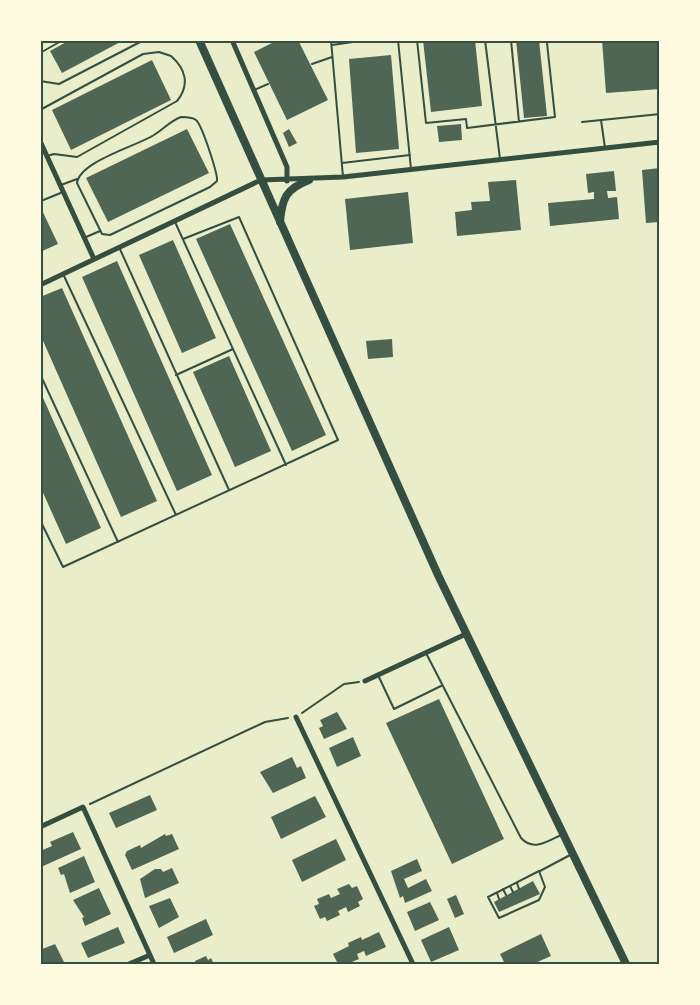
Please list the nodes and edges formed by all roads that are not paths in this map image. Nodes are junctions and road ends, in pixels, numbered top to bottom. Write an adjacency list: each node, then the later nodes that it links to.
1 (63, 40): 13 (lane)
2 (144, 40): 16 (lane)
3 (199, 40): 36 (main road)
4 (232, 40): 18 (street)
5 (331, 40): 12 (lane)
6 (368, 40): 12 (lane)
7 (398, 40): 29 (lane)
8 (417, 40): 24 (lane)
9 (485, 40): 24 (lane)
10 (511, 40): 22 (lane)
11 (547, 43): 22 (lane)
12 (331, 45): 14 (lane)
13 (40, 53)
14 (332, 57): 15 (lane); 32 (lane)
15 (312, 64)
16 (40, 81)
17 (268, 84): 18 (lane)
18 (253, 90): 38 (street)
19 (40, 110): 30 (lane)
20 (660, 114): 21 (lane)
21 (601, 120): 23 (lane); 27 (lane)
22 (519, 122): 24 (lane)
23 (582, 122)
24 (496, 124): 31 (lane)
25 (40, 141): 28 (street)
26 (660, 142): 27 (street)
27 (605, 148): 31 (street)
28 (42, 150): 30 (street)
29 (410, 155): 32 (lane); 33 (lane)
30 (47, 156): 39 (street)
31 (500, 159): 33 (street)
32 (342, 164): 34 (lane)
33 (411, 169): 34 (street)
34 (343, 177): 37 (street)
35 (77, 179): 39 (lane); 43 (lane); 43 (lane)
36 (261, 180): 38 (street); 41 (street); 42 (main road)
37 (309, 180): 38 (street); 42 (main road)
38 (287, 181)
39 (62, 188): 40 (lane); 44 (street)
40 (41, 201)
41 (174, 220): 45 (lane); 46 (street)
42 (280, 224): 60 (main road)
43 (100, 231): 44 (lane)
44 (85, 238): 47 (street)
45 (183, 239): 50 (lane); 53 (lane)
46 (119, 247): 47 (street); 52 (lane)
47 (94, 259): 48 (street)
48 (63, 274): 49 (street); 55 (lane)
49 (40, 285)
50 (233, 350): 52 (lane); 53 (lane)
51 (40, 374): 59 (lane)
52 (177, 375): 54 (lane)
53 (286, 465): 54 (lane)
54 (229, 490): 55 (lane)
55 (176, 515): 59 (lane)
56 (40, 520): 57 (lane)
57 (43, 526): 58 (lane); 59 (lane)
58 (40, 531)
59 (118, 542)
60 (466, 634): 61 (street); 67 (main road)
61 (426, 653): 62 (street); 64 (lane)
62 (378, 675): 63 (street); 64 (lane)
63 (365, 681)
64 (441, 686): 67 (lane)
65 (296, 717): 89 (street)
66 (40, 827): 86 (street)
67 (562, 834): 68 (main road)
68 (572, 854): 69 (lane); 90 (main road)
69 (539, 872): 70 (lane); 80 (lane)
70 (517, 883): 71 (lane); 73 (lane)
71 (510, 886): 72 (lane); 74 (lane)
72 (503, 889): 75 (lane); 76 (lane)
73 (519, 889)
74 (513, 892)
75 (497, 893): 77 (lane); 85 (lane)
76 (506, 895)
77 (499, 899)
78 (525, 899): 80 (lane)
79 (518, 903): 82 (lane)
80 (527, 904): 82 (lane)
81 (511, 906): 84 (lane)
82 (521, 908): 84 (lane)
83 (505, 909): 85 (lane)
84 (514, 911): 85 (lane)
85 (507, 914)
86 (150, 955): 87 (street); 88 (street)
87 (129, 964)
88 (154, 964)
89 (413, 964)
90 (626, 964)

